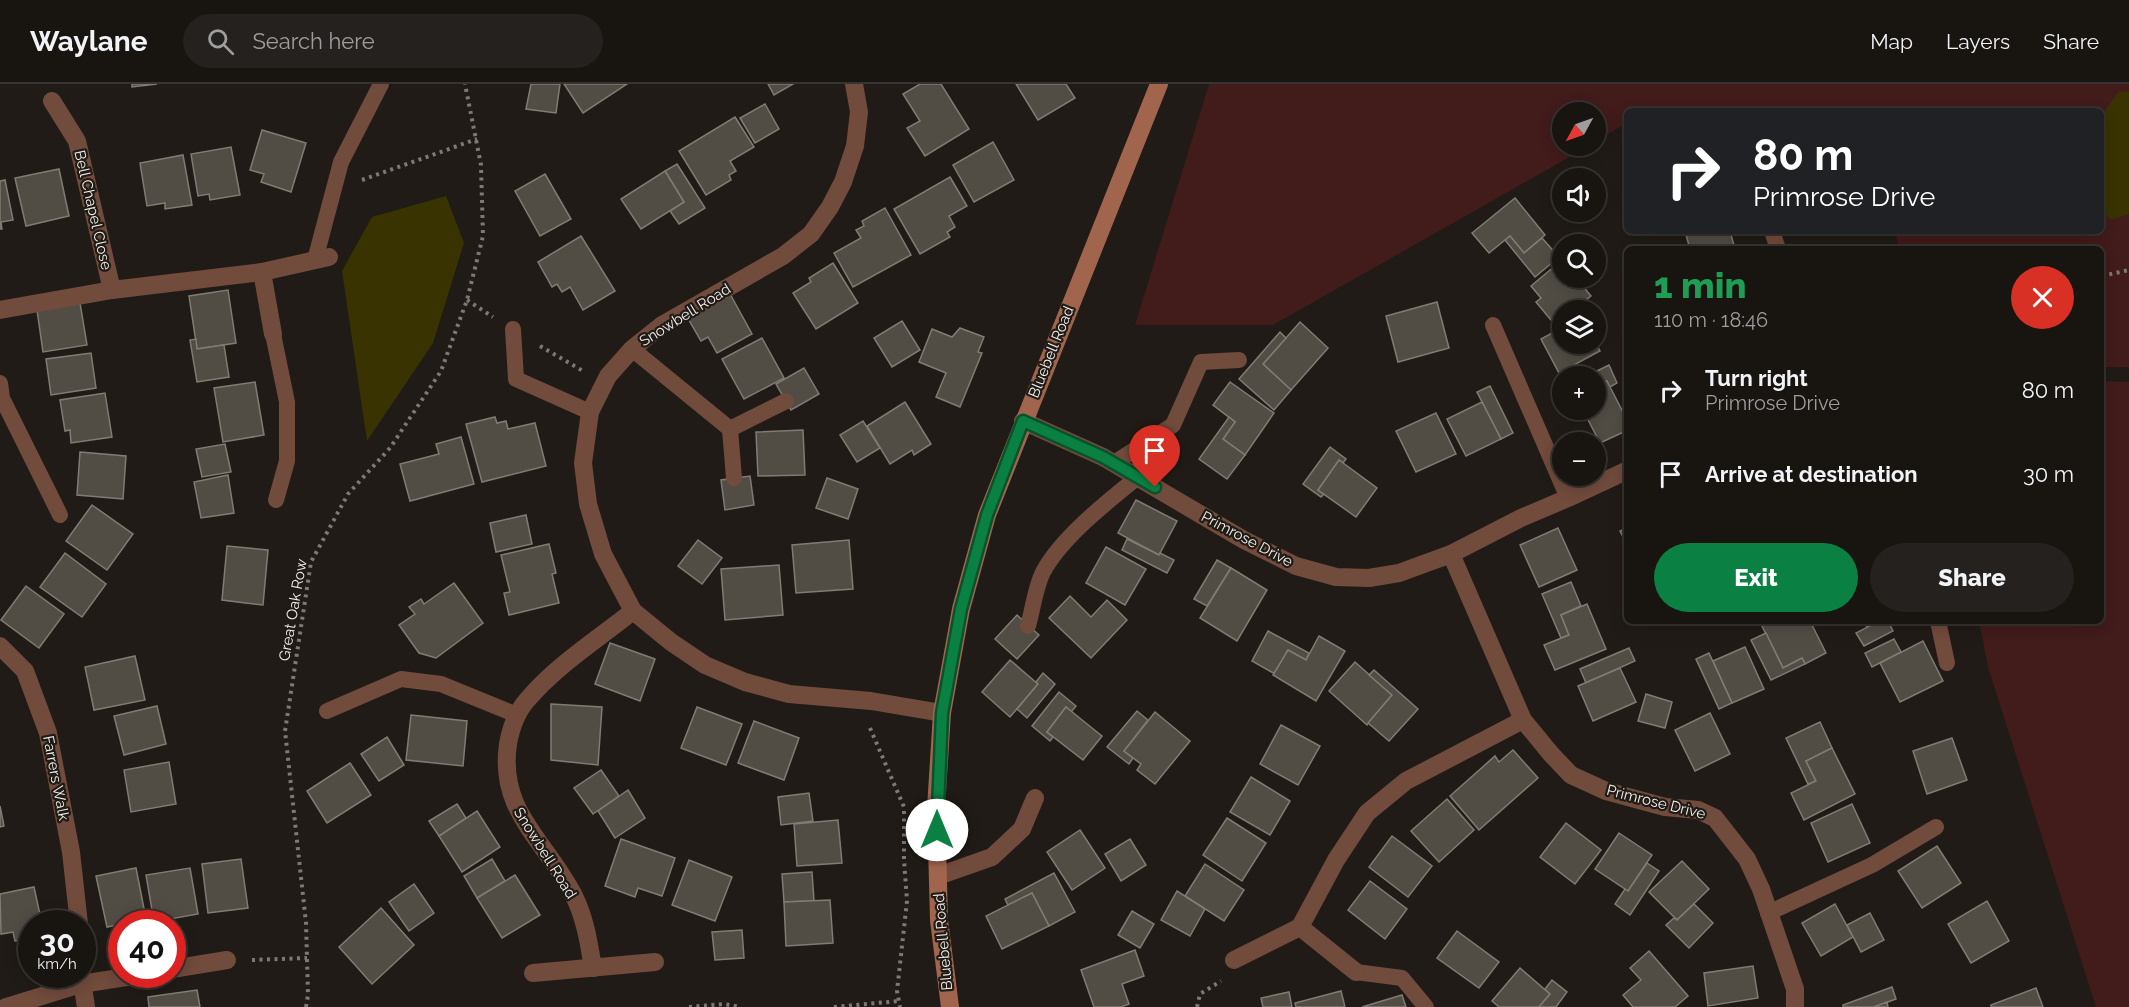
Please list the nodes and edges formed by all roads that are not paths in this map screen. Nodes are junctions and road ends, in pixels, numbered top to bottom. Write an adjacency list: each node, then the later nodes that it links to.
1 (381, 84): 5 (lane)
2 (854, 84): 12 (street, Snowbell Road)
3 (1159, 84): 17 (street, Bluebell Road)
4 (52, 101): 7 (street, Bell Chapel Close)
5 (322, 259): 6 (street, Bell Chapel Close)
6 (262, 272): 7 (street, Bell Chapel Close); 11 (street)
7 (112, 290): 8 (street, Bell Chapel Close)
8 (0, 310)
9 (1493, 325): 23 (lane)
10 (513, 329): 16 (lane)
11 (273, 334): 24 (lane)
12 (632, 349): 16 (street, Snowbell Road); 18 (lane)
13 (1239, 360): 19 (lane)
14 (0, 383): 25 (lane)
15 (786, 401): 18 (lane)
16 (590, 412): 27 (street, Snowbell Road)
17 (1023, 421): 19 (street, Primrose Drive); 33 (street, Bluebell Road)
18 (730, 429): 22 (lane)
19 (1114, 463): 21 (street, Primrose Drive)
20 (1624, 472): 23 (street, Primrose Drive)
21 (1137, 477): 26 (street, Primrose Drive); 29 (lane)
22 (734, 478)
23 (1568, 498): 26 (street, Primrose Drive)
24 (276, 500)
25 (60, 515)
26 (1451, 554): 35 (street, Primrose Drive)
27 (633, 611): 33 (street, Snowbell Road); 34 (street, Snowbell Road)
28 (1939, 624): 31 (lane)
29 (1028, 626)
30 (0, 646): 39 (street, Farrers Walk)
31 (1947, 663)
32 (327, 711): 34 (lane)
33 (942, 713): 38 (street, Bluebell Road)
34 (517, 714): 46 (street, Snowbell Road)
35 (1523, 720): 40 (street, Primrose Drive); 41 (street)
36 (1035, 798): 38 (street, Bluebell Road)
37 (1936, 827): 40 (lane)
38 (938, 876): 53 (street, Bluebell Road)
39 (77, 910)
40 (1768, 913): 55 (street, Primrose Drive)
41 (1300, 927): 43 (street); 47 (street)
42 (227, 960): 45 (street)
43 (1234, 960)
44 (655, 962): 46 (street)
45 (186, 967)
46 (593, 968): 48 (street)
47 (1356, 972): 54 (lane)
48 (533, 973)
49 (59, 988): 51 (street)
50 (82, 988): 52 (street)
51 (6, 1007)
52 (86, 1007)
53 (950, 1007)
54 (1426, 1007)
55 (1796, 1007)

